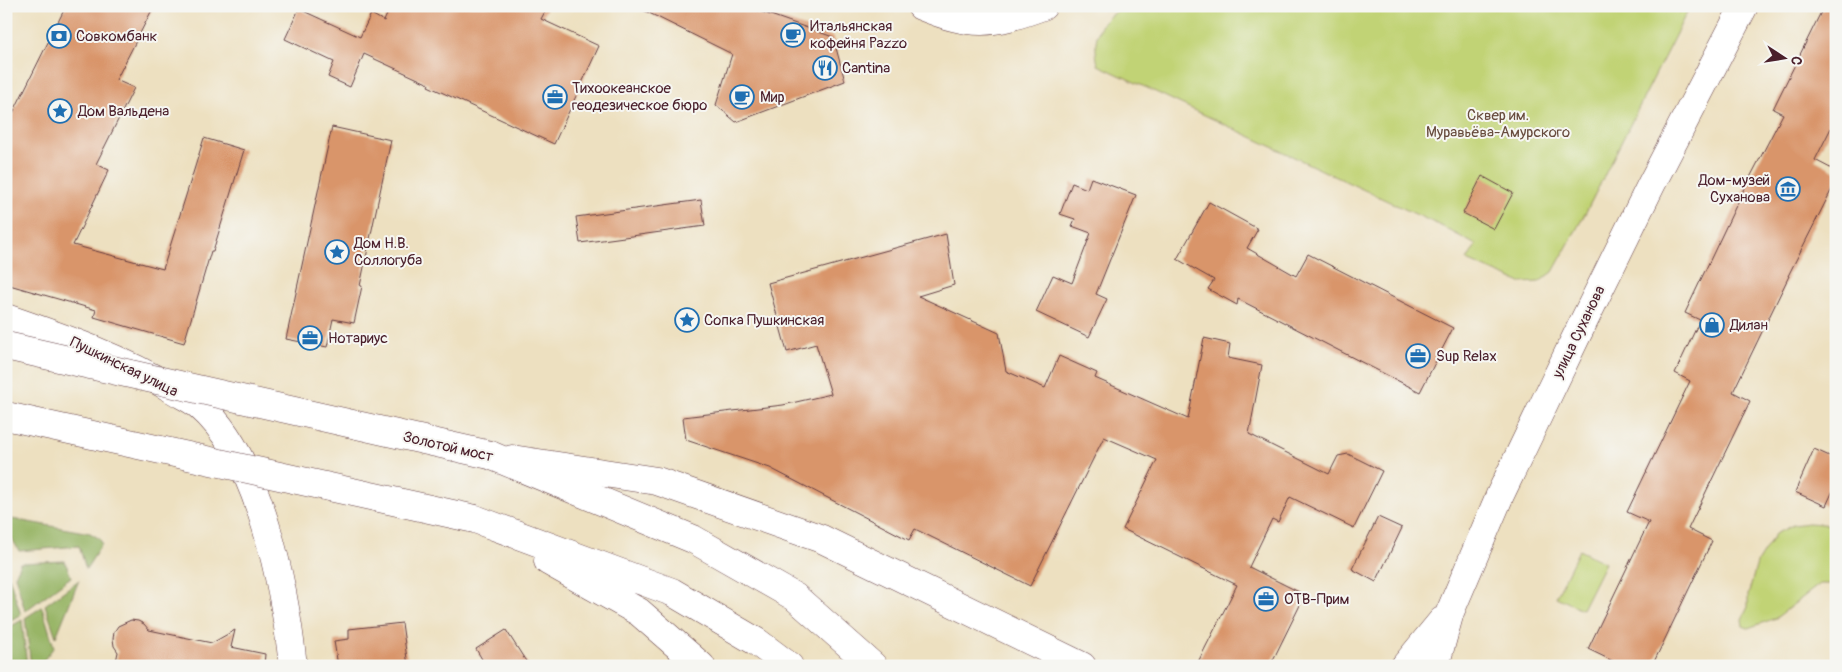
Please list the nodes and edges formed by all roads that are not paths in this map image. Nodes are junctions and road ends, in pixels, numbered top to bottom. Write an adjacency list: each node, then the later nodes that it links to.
1 (921, 6): 2 (main road)
2 (1043, 6)
3 (1744, 6): 9 (main road, улица Суханова)
4 (6, 318): 10 (main road, Пушкинская улица)
5 (6, 346): 7 (main road, Золотой мост, bridge)
6 (6, 416): 8 (main road, bridge)
7 (490, 456): 13 (main road, Золотой мост); 14 (main road)
8 (475, 519): 11 (main road); 12 (main road)
9 (1450, 612): 15 (main road); 16 (main road, улица Суханова)
10 (293, 666)
11 (701, 666)
12 (789, 666)
13 (873, 666)
14 (1082, 666)
15 (1405, 666)
16 (1435, 666)

